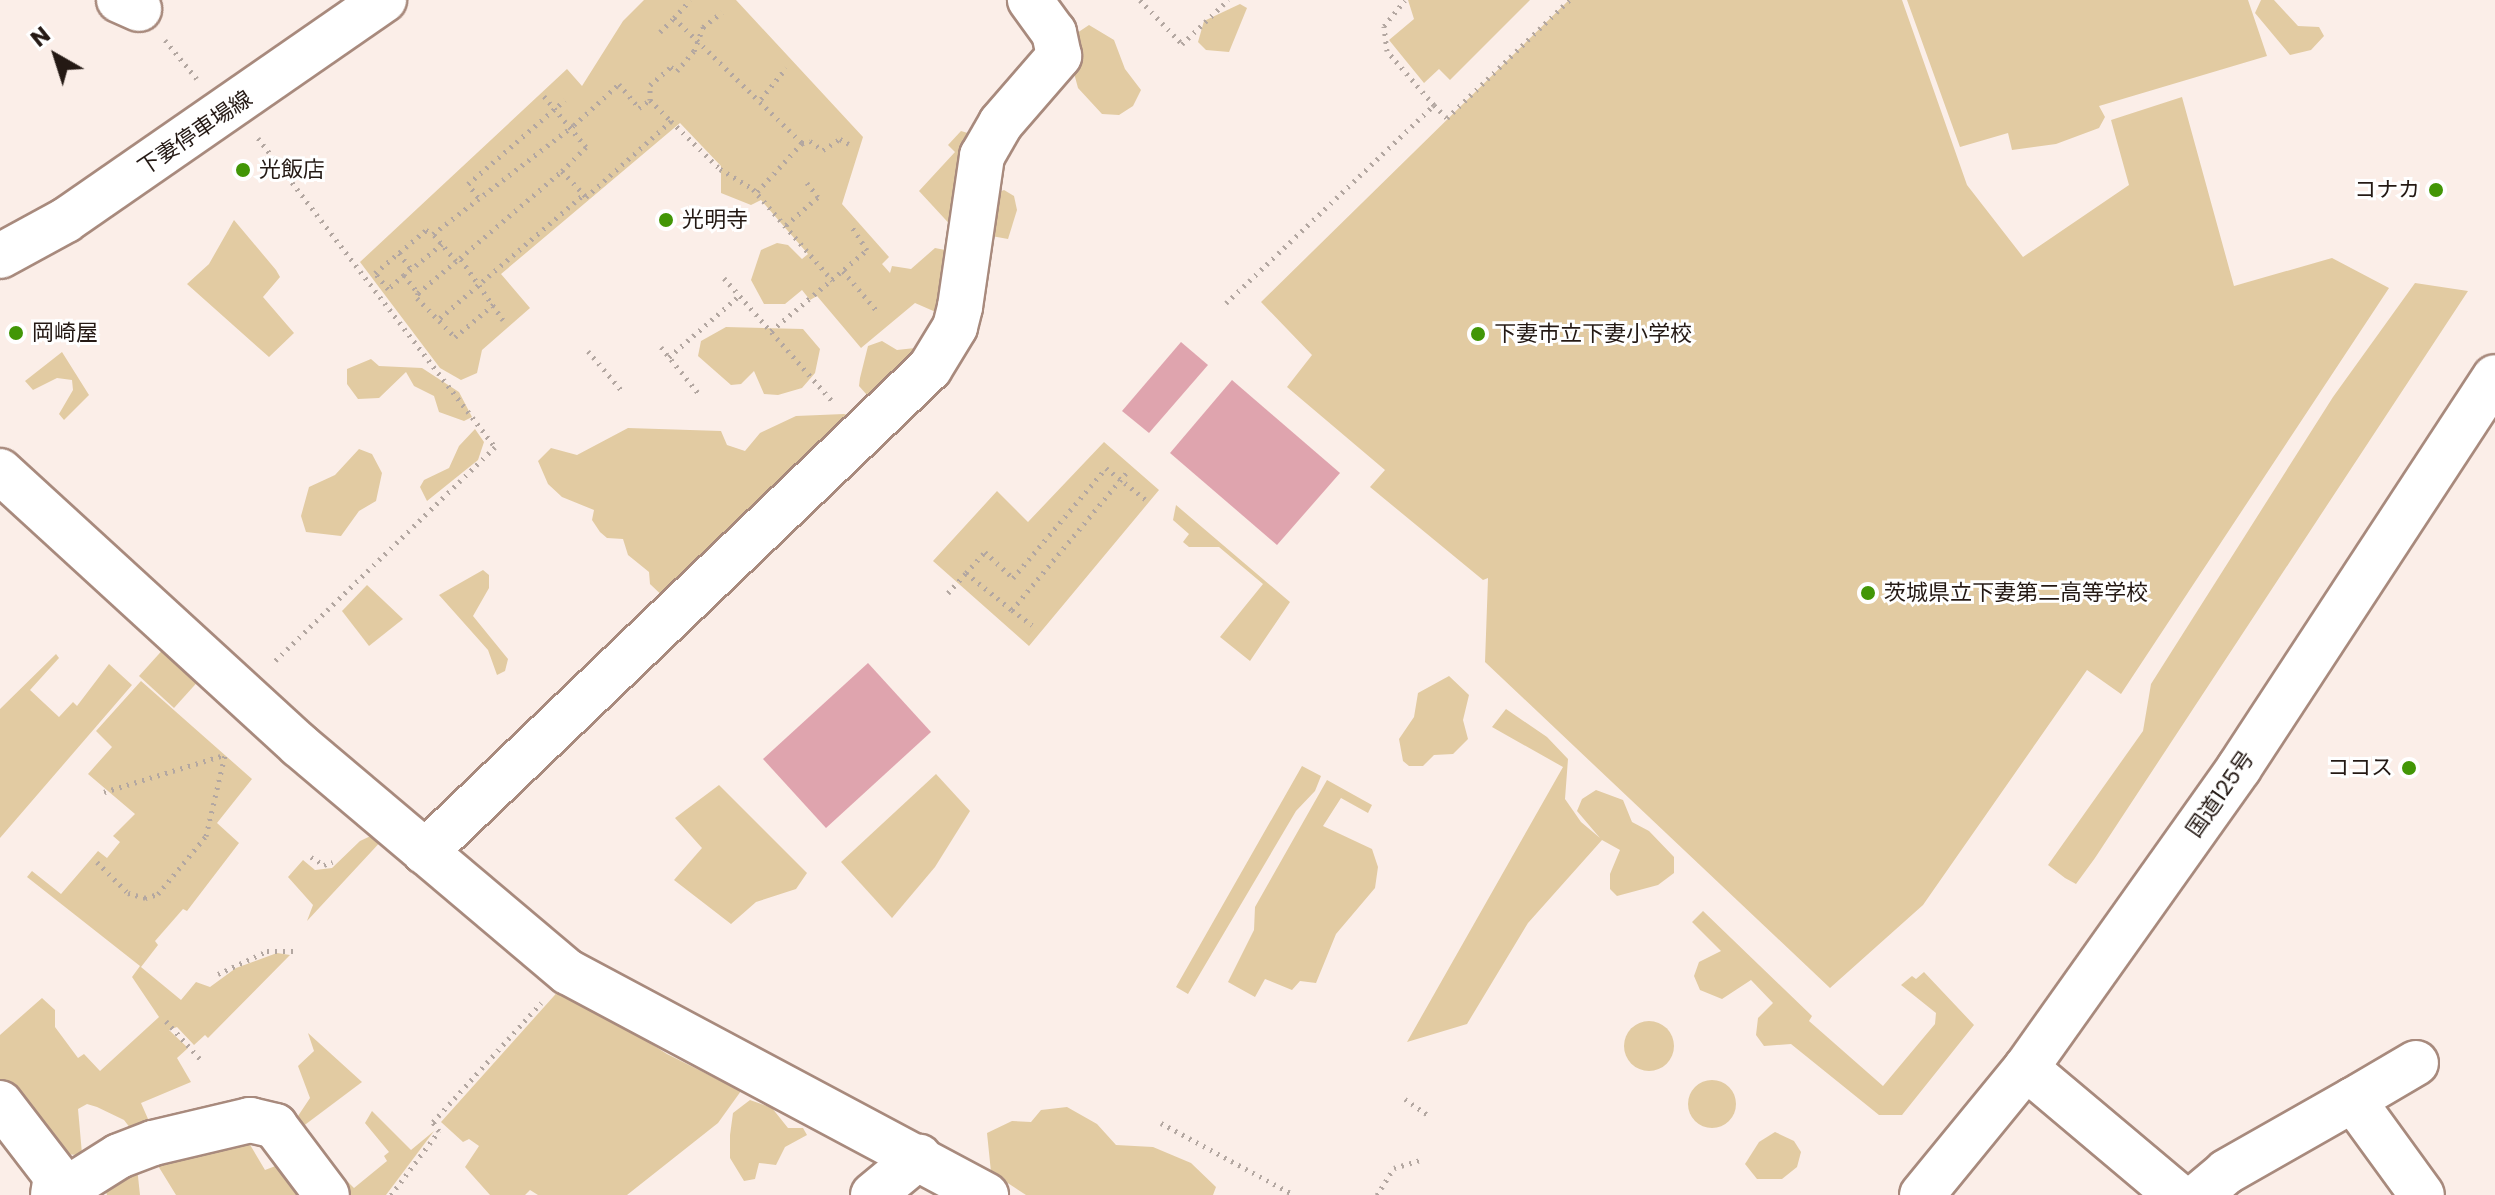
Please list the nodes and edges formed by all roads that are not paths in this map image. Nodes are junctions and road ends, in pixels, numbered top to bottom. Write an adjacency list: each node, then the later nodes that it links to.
1 (384, 0): 3 (main road, 下妻停車場線)
2 (1030, 0): 6 (main road)
3 (0, 256)
4 (2495, 377): 8 (main road, 国道125号)
5 (0, 471): 6 (main road)
6 (425, 852): 11 (main road)
7 (2416, 1063): 9 (main road)
8 (2026, 1068): 16 (main road, 国道125号); 17 (main road)
9 (2353, 1100): 18 (main road); 19 (main road)
10 (0, 1103): 12 (main road)
11 (919, 1157): 14 (main road); 15 (main road)
12 (55, 1195): 13 (main road)
13 (327, 1195)
14 (873, 1195)
15 (986, 1195)
16 (1922, 1195)
17 (2177, 1195)
18 (2199, 1195)
19 (2422, 1195)

